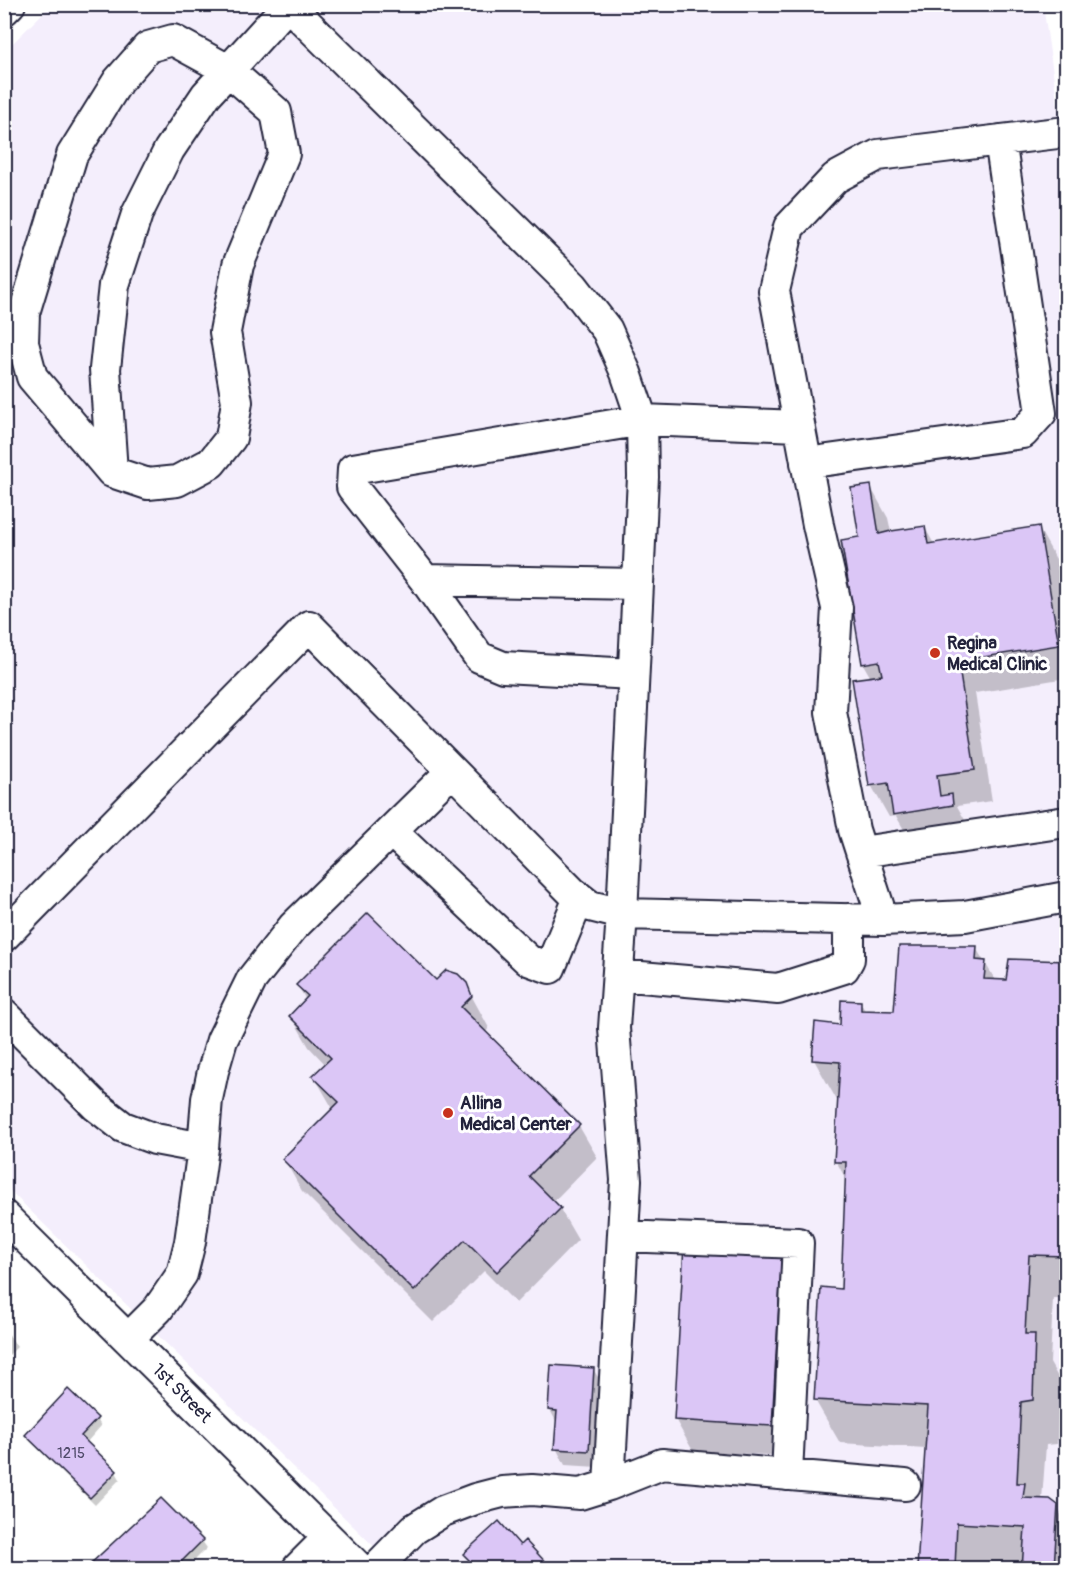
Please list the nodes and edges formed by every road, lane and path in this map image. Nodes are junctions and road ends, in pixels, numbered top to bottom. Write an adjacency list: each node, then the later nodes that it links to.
1 (10, 4): 3 (street)
2 (287, 5): 4 (street); 7 (street)
3 (4, 10)
4 (228, 70): 10 (street); 10 (street); 10 (street)
5 (1066, 132): 6 (street)
6 (1000, 140): 8 (street); 9 (street)
7 (642, 420): 8 (street); 11 (street); 12 (street)
8 (799, 426): 9 (street)
9 (806, 463): 17 (street)
10 (112, 472)
11 (426, 580): 12 (street); 13 (street)
12 (638, 584): 13 (street)
13 (633, 674): 20 (street)
14 (452, 771): 16 (street); 19 (street); 23 (street)
15 (1066, 822): 17 (street)
16 (391, 831): 19 (street); 26 (street)
17 (861, 852): 22 (street)
18 (1066, 897): 22 (street)
19 (579, 898): 20 (street)
20 (622, 914): 21 (street); 24 (street)
21 (849, 919): 22 (street); 24 (street)
22 (883, 920)
23 (4, 936)
24 (618, 975): 28 (street)
25 (4, 1014): 26 (street)
26 (203, 1148): 29 (street)
27 (4, 1216): 29 (street, 1st Street)
28 (623, 1236): 30 (street); 31 (street)
29 (128, 1339): 33 (street, 1st Street)
30 (787, 1475): 31 (street); 32 (street)
31 (609, 1485): 36 (street)
32 (905, 1485)
33 (328, 1538): 34 (street); 35 (street, 1st Street)
34 (298, 1569)
35 (359, 1569)
36 (376, 1569)

